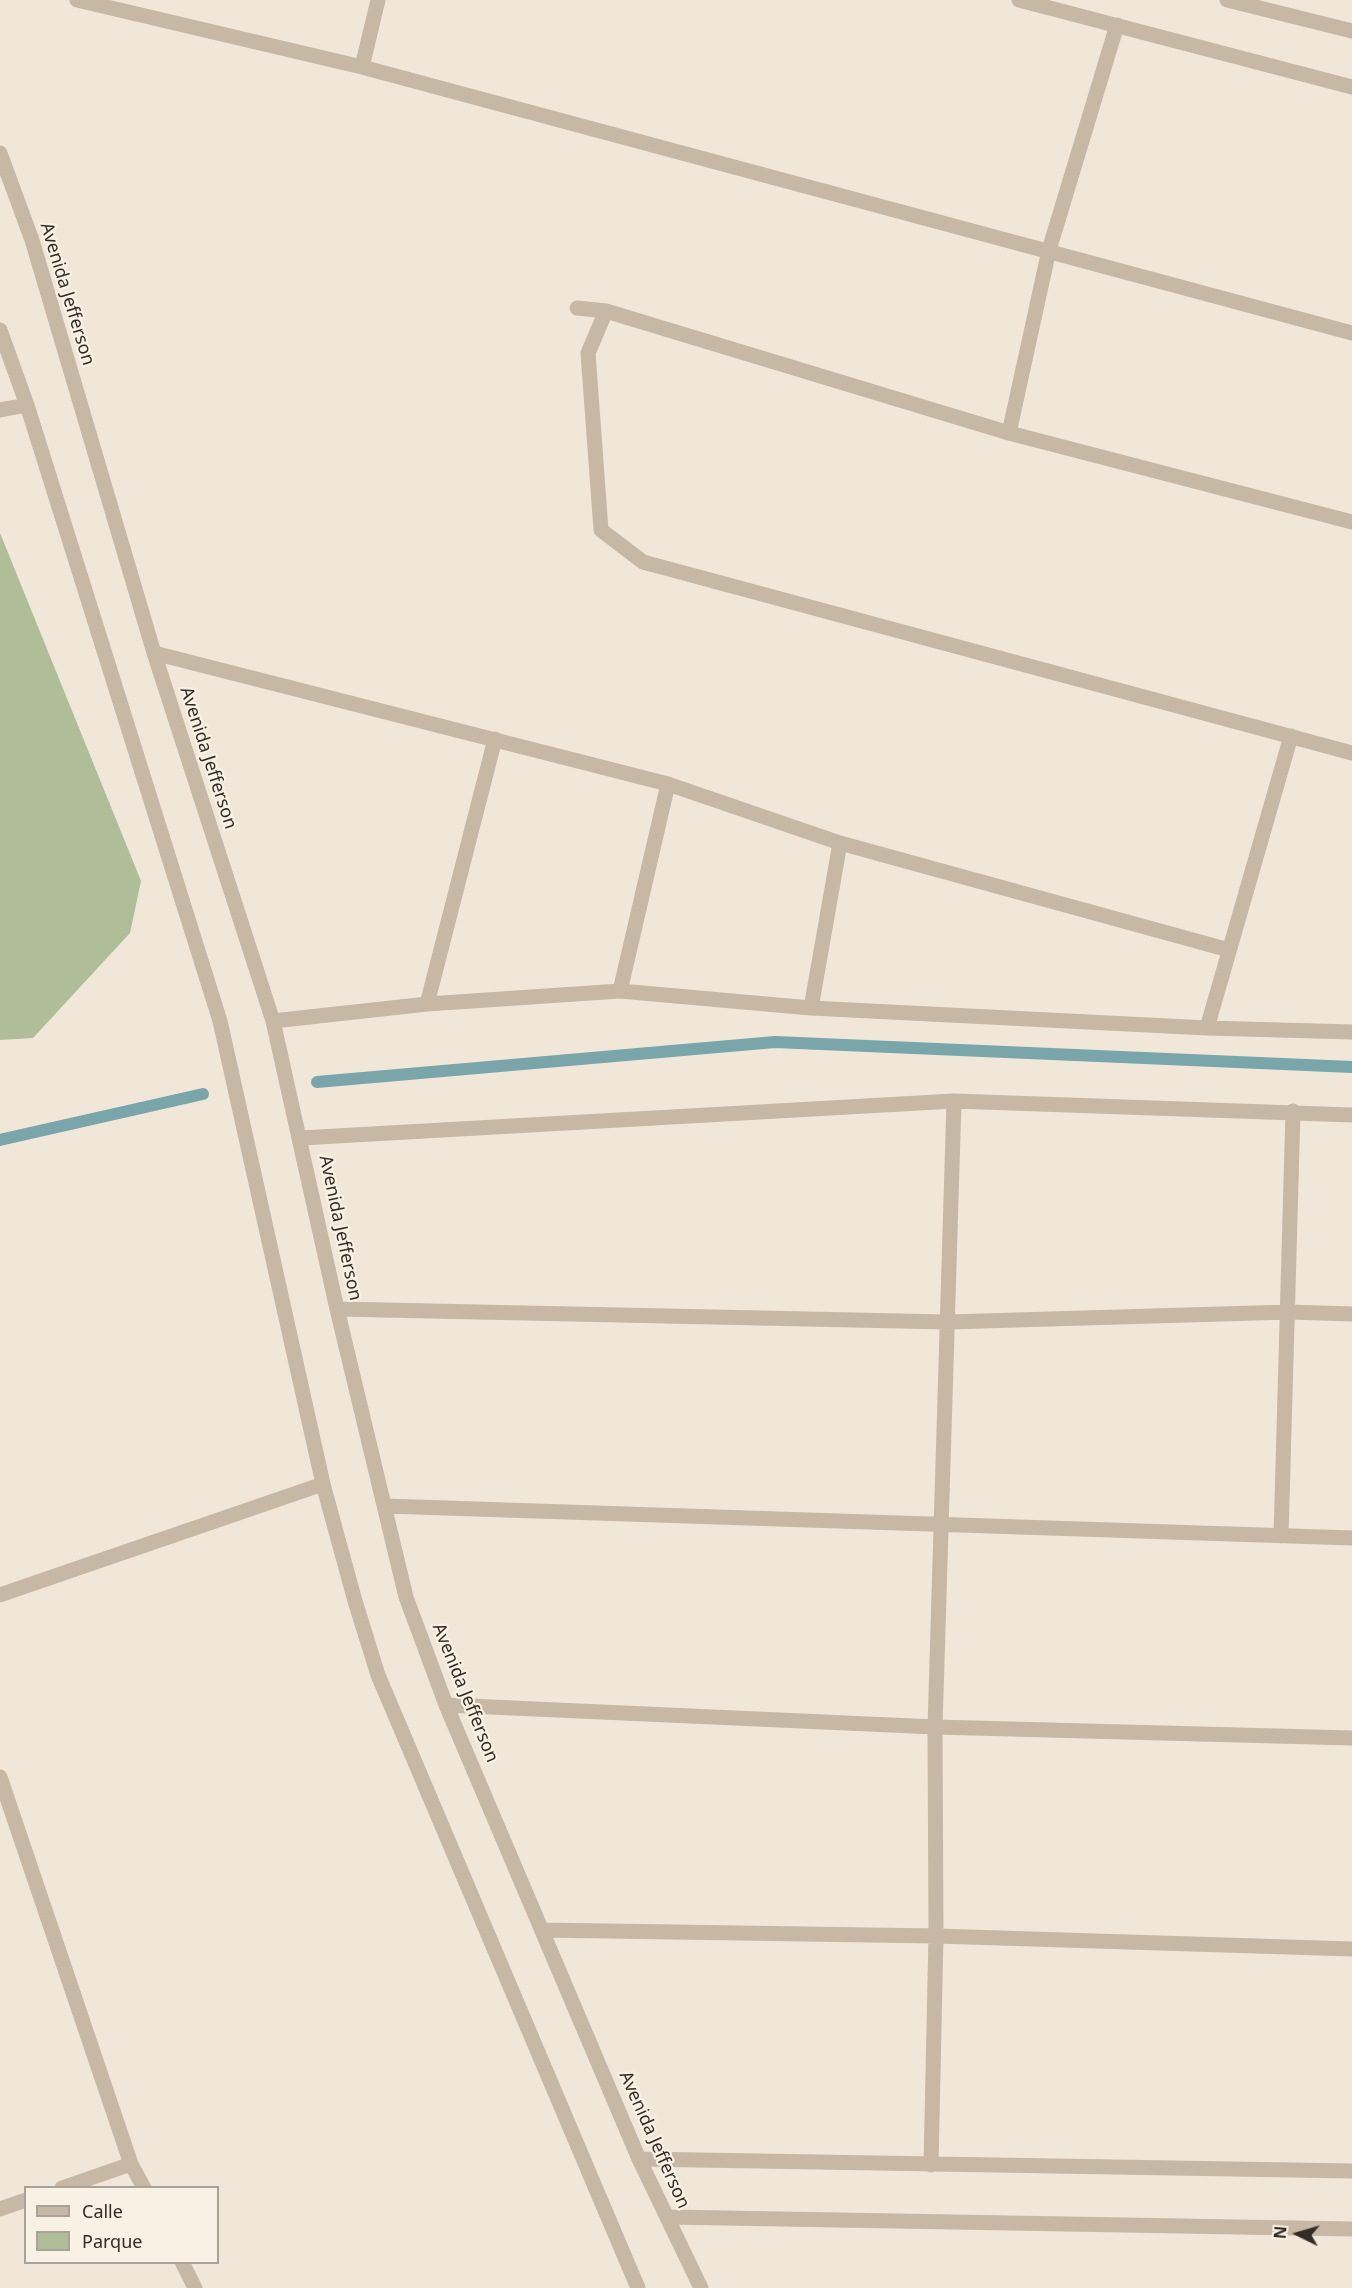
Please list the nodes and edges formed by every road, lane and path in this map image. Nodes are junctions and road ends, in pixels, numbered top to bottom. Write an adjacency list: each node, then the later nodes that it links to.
1 (77, 0): 7 (street)
2 (378, 0): 7 (street)
3 (1019, 0): 5 (street)
4 (1227, 0): 6 (street)
5 (1117, 25): 8 (street); 10 (street)
6 (1352, 31)
7 (362, 67): 10 (street)
8 (1352, 87)
9 (0, 153): 19 (street, Avenida Jefferson)
10 (1049, 250): 14 (street); 17 (street)
11 (577, 308): 12 (street)
12 (606, 311): 17 (street); 20 (street)
13 (0, 330): 15 (street)
14 (1352, 333)
15 (27, 405): 16 (street); 40 (street)
16 (0, 410)
17 (1009, 433): 18 (street)
18 (1352, 522)
19 (154, 653): 21 (street); 29 (street, Avenida Jefferson)
20 (1292, 736): 22 (street); 25 (street)
21 (495, 739): 23 (street); 27 (street)
22 (1352, 753)
23 (668, 784): 24 (street); 26 (street)
24 (840, 843): 25 (street); 28 (street)
25 (1229, 950): 30 (street)
26 (620, 991): 27 (street); 28 (street)
27 (427, 1004): 29 (street)
28 (811, 1008): 30 (street)
29 (273, 1021): 35 (street, Avenida Jefferson)
30 (1207, 1028): 31 (street)
31 (1352, 1032)
32 (954, 1101): 33 (street); 35 (street); 39 (street)
33 (1293, 1111): 34 (street); 37 (street)
34 (1352, 1115)
35 (301, 1138): 36 (street, Avenida Jefferson)
36 (337, 1309): 39 (street); 41 (street, Avenida Jefferson)
37 (1289, 1312): 38 (street); 39 (street); 43 (street)
38 (1352, 1314)
39 (948, 1322): 42 (street)
40 (323, 1484): 45 (street); 65 (street)
41 (386, 1506): 42 (street); 46 (street, Avenida Jefferson)
42 (943, 1526): 43 (street); 47 (street)
43 (1281, 1536): 44 (street)
44 (1352, 1538)
45 (0, 1595)
46 (446, 1706): 47 (street); 50 (street, Avenida Jefferson)
47 (935, 1727): 48 (street); 51 (street)
48 (1352, 1738)
49 (0, 1777): 54 (street)
50 (542, 1930): 51 (street); 53 (street, Avenida Jefferson)
51 (936, 1936): 52 (street); 55 (street)
52 (1352, 1949)
53 (639, 2159): 55 (street); 61 (street, Avenida Jefferson)
54 (131, 2164): 57 (street); 58 (street)
55 (931, 2165): 56 (street)
56 (1352, 2171)
57 (65, 2186)
58 (143, 2186)
59 (24, 2201): 60 (street)
60 (0, 2209)
61 (668, 2217): 62 (street); 66 (street, Avenida Jefferson)
62 (1352, 2229)
63 (183, 2264): 64 (street)
64 (195, 2288)
65 (638, 2288)
66 (701, 2288)

